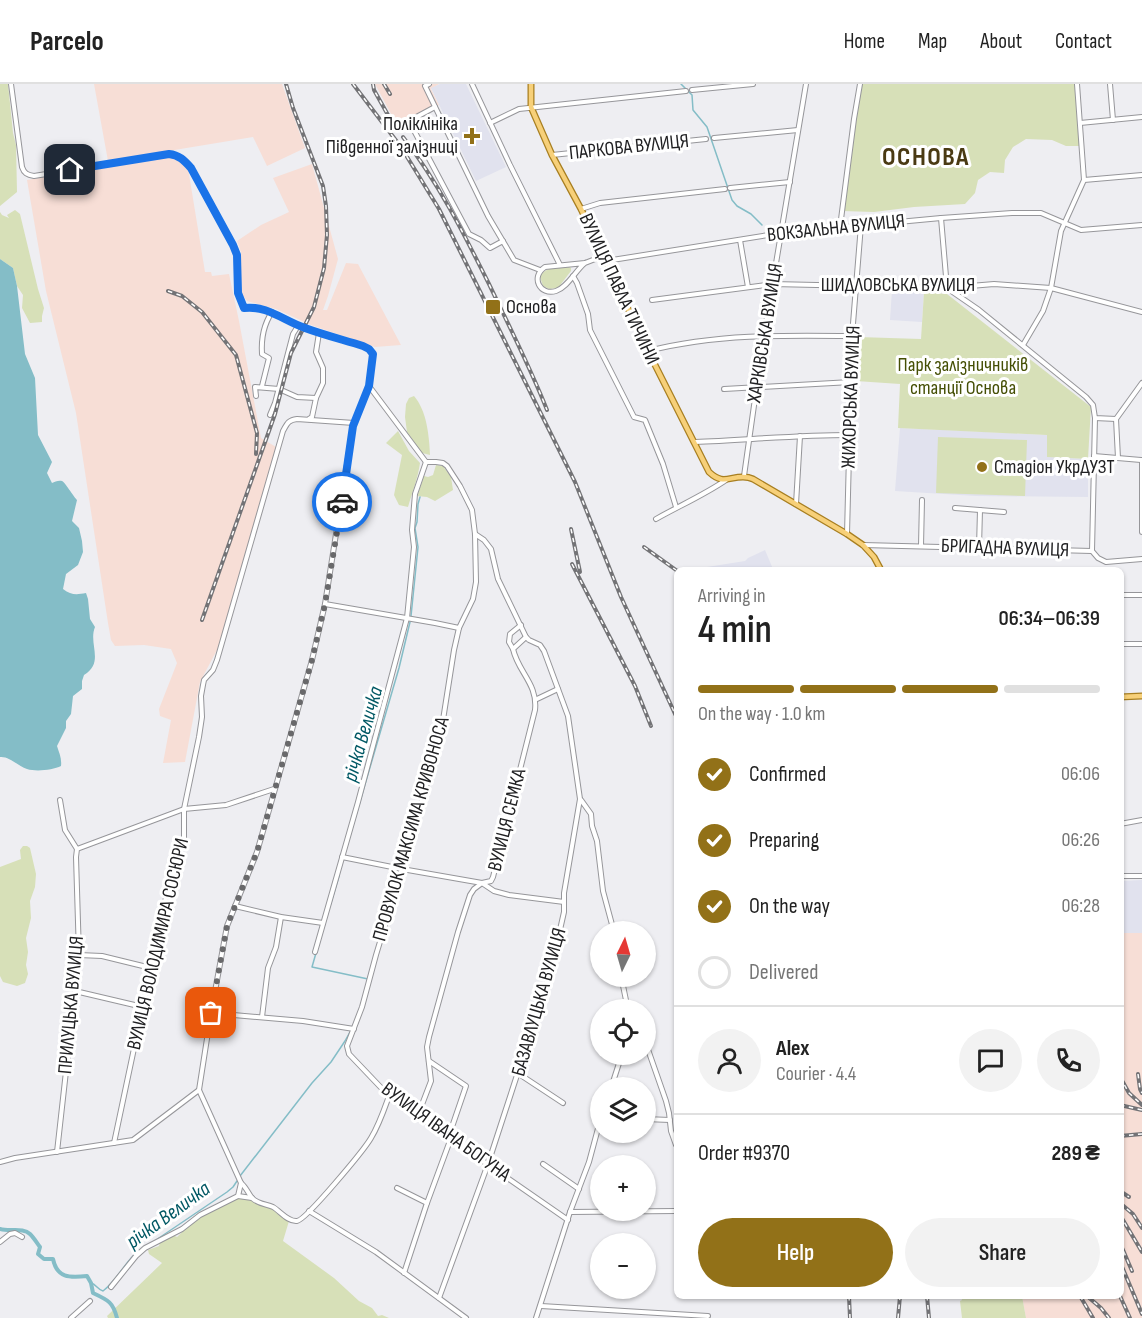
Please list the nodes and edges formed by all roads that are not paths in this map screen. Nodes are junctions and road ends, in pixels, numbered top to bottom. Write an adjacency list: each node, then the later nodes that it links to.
1 (11, 84): 45 (street)
2 (429, 84): 12 (street)
3 (472, 84): 16 (street)
4 (531, 84): 13 (main road, ВУЛИЦЯ ПАВЛА ТИЧИНИ)
5 (753, 84): 10 (street)
6 (806, 84): 18 (street, ХАРКІВСЬКА ВУЛИЦЯ)
7 (860, 84): 30 (street)
8 (1077, 84): 17 (street)
9 (1110, 84): 15 (street)
10 (692, 90)
11 (686, 91): 13 (street)
12 (435, 107): 33 (street); 33 (street)
13 (531, 107): 16 (street); 21 (main road, ВУЛИЦЯ ПАВЛА ТИЧИНИ)
14 (1142, 117): 15 (street)
15 (1113, 120): 17 (street)
16 (490, 123): 36 (street)
17 (1080, 123): 23 (street)
18 (798, 130): 19 (street, ПАРКОВА ВУЛИЦЯ); 24 (street, ХАРКІВСЬКА ВУЛИЦЯ)
19 (714, 138)
20 (706, 139): 21 (street, ПАРКОВА ВУЛИЦЯ)
21 (552, 155): 25 (main road, ВУЛИЦЯ ПАВЛА ТИЧИНИ)
22 (1142, 176): 23 (street)
23 (1084, 180): 27 (street)
24 (790, 182): 25 (street); 31 (street, ХАРКІВСЬКА ВУЛИЦЯ)
25 (581, 209): 34 (main road, ВУЛИЦЯ ПАВЛА ТИЧИНИ)
26 (941, 218): 27 (street, ВОКЗАЛЬНА ВУЛИЦЯ); 28 (street, ВОКЗАЛЬНА ВУЛИЦЯ); 42 (street)
27 (1066, 223): 29 (street, ВОКЗАЛЬНА ВУЛИЦЯ); 43 (street)
28 (861, 225): 30 (street, ВОКЗАЛЬНА ВУЛИЦЯ); 41 (street, ЖИХОРСЬКА ВУЛИЦЯ)
29 (1142, 225)
30 (840, 227): 31 (street, ВОКЗАЛЬНА ВУЛИЦЯ)
31 (781, 233): 32 (street, ВОКЗАЛЬНА ВУЛИЦЯ); 39 (street, ХАРКІВСЬКА ВУЛИЦЯ)
32 (740, 240): 34 (street, ВОКЗАЛЬНА ВУЛИЦЯ); 40 (street)
33 (503, 241): 37 (street)
34 (604, 259): 35 (street, ВОКЗАЛЬНА ВУЛИЦЯ); 52 (main road, ВУЛИЦЯ ПАВЛА ТИЧИНИ)
35 (585, 263): 36 (street); 38 (street)
36 (560, 265): 37 (street)
37 (540, 270): 38 (street)
38 (573, 276): 79 (street)
39 (773, 284): 40 (street, ШИДЛОВСЬКА ВУЛИЦЯ); 41 (street, ШИДЛОВСЬКА ВУЛИЦЯ); 49 (street, ХАРКІВСЬКА ВУЛИЦЯ)
40 (748, 287): 44 (street, ШИДЛОВСЬКА ВУЛИЦЯ)
41 (856, 287): 42 (street, ШИДЛОВСЬКА ВУЛИЦЯ); 50 (street, ЖИХОРСЬКА ВУЛИЦЯ)
42 (947, 288): 43 (street, ШИДЛОВСЬКА ВУЛИЦЯ); 51 (street)
43 (1051, 288): 46 (street, ШИДЛОВСЬКА ВУЛИЦЯ); 51 (street)
44 (652, 300)
45 (272, 312): 47 (street); 55 (street)
46 (1142, 312)
47 (298, 326): 48 (street); 58 (street)
48 (320, 333): 56 (street); 61 (street)
49 (764, 335): 50 (street); 52 (street); 57 (street, ХАРКІВСЬКА ВУЛИЦЯ)
50 (852, 336): 53 (street, ЖИХОРСЬКА ВУЛИЦЯ)
51 (1023, 345): 63 (street)
52 (648, 351): 70 (main road, ВУЛИЦЯ ПАВЛА ТИЧИНИ)
53 (851, 382): 57 (street); 67 (street, ЖИХОРСЬКА ВУЛИЦЯ)
54 (1142, 383): 65 (street)
55 (262, 386): 58 (street); 60 (street)
56 (369, 386): 66 (street); 74 (street)
57 (756, 387): 59 (street); 69 (street, ХАРКІВСЬКА ВУЛИЦЯ)
58 (279, 389): 61 (street); 62 (street)
59 (724, 389)
60 (256, 396)
61 (316, 398): 64 (street)
62 (270, 415)
63 (1095, 418): 65 (street); 71 (street)
64 (308, 419): 66 (street); 110 (street, ВУЛИЦЯ ВОЛОДИМИРА СОСЮРИ)
65 (1116, 419): 72 (street)
66 (354, 423): 95 (street)
67 (849, 435): 68 (street); 86 (street, ЖИХОРСЬКА ВУЛИЦЯ)
68 (800, 436): 69 (street); 78 (street)
69 (749, 440): 70 (street); 75 (street, ХАРКІВСЬКА ВУЛИЦЯ)
70 (695, 442): 76 (main road, ВУЛИЦЯ ПАВЛА ТИЧИНИ)
71 (1094, 456): 72 (street); 90 (street)
72 (1118, 458): 73 (street)
73 (1142, 460): 84 (street)
74 (426, 462): 85 (street, ПРОВУЛОК МАКСИМА КРИВОНОСА); 96 (street)
75 (744, 476): 76 (main road); 78 (main road)
76 (727, 480): 79 (street)
77 (922, 500): 88 (street)
78 (796, 504): 86 (main road)
79 (676, 507): 83 (street)
80 (955, 508): 81 (street)
81 (980, 510): 82 (street); 89 (street)
82 (1005, 512)
83 (656, 519)
84 (1142, 532)
85 (475, 534): 97 (street); 98 (street, ПРОВУЛОК МАКСИМА КРИВОНОСА)
86 (847, 534): 87 (main road)
87 (863, 545): 88 (street, БРИГАДНА ВУЛИЦЯ); 92 (main road)
88 (921, 546): 89 (street, БРИГАДНА ВУЛИЦЯ)
89 (979, 548): 90 (street, БРИГАДНА ВУЛИЦЯ)
90 (1092, 551): 91 (street, БРИГАДНА ВУЛИЦЯ)
91 (1142, 559)
92 (880, 567)
93 (1124, 595): 94 (street)
94 (1142, 596)
95 (325, 604): 96 (street); 107 (street)
96 (407, 618): 98 (street); 114 (street)
97 (521, 626): 99 (street); 102 (street)
98 (459, 628): 115 (street, ПРОВУЛОК МАКСИМА КРИВОНОСА)
99 (526, 637): 102 (street); 103 (street, БАЗАВЛУЦЬКА ВУЛИЦЯ)
100 (1124, 644): 101 (street)
101 (1142, 644)
102 (513, 649): 106 (street)
103 (558, 689): 106 (street); 108 (street, БАЗАВЛУЦЬКА ВУЛИЦЯ)
104 (1142, 696): 105 (main road)
105 (1124, 697)
106 (537, 699): 118 (street, ВУЛИЦЯ СЕМКА)
107 (274, 789): 110 (street); 120 (street)
108 (580, 799): 119 (street, БАЗАВЛУЦЬКА ВУЛИЦЯ); 122 (street)
109 (60, 800): 113 (street)
110 (184, 809): 113 (street); 126 (street, ВУЛИЦЯ ВОЛОДИМИРА СОСЮРИ)
111 (1142, 820): 112 (street)
112 (1124, 823)
113 (77, 849): 125 (street, ПРИЛУЦЬКА ВУЛИЦЯ)
114 (342, 857): 115 (street); 123 (street)
115 (402, 869): 118 (street); 131 (street, ПРОВУЛОК МАКСИМА КРИВОНОСА)
116 (1124, 876): 117 (street)
117 (1142, 876)
118 (482, 883): 119 (street); 132 (street, ВУЛИЦЯ СЕМКА)
119 (564, 902): 134 (street, БАЗАВЛУЦЬКА ВУЛИЦЯ)
120 (235, 906): 121 (street); 129 (street)
121 (281, 917): 123 (street); 130 (street)
122 (611, 921)
123 (322, 923): 124 (street)
124 (315, 952)
125 (79, 955): 126 (street); 127 (street, ПРИЛУЦЬКА ВУЛИЦЯ)
126 (151, 968): 128 (street, ВУЛИЦЯ ВОЛОДИМИРА СОСЮРИ)
127 (75, 991): 128 (street); 145 (street, ПРИЛУЦЬКА ВУЛИЦЯ)
128 (143, 1007): 143 (street, ВУЛИЦЯ ВОЛОДИМИРА СОСЮРИ)
129 (211, 1013): 130 (street); 135 (street)
130 (262, 1017): 131 (street)
131 (354, 1029): 136 (street, ВУЛИЦЯ ІВАНА БОГУНА)
132 (429, 1061): 138 (street, ВУЛИЦЯ СЕМКА); 141 (street)
133 (653, 1065): 140 (street)
134 (519, 1074): 137 (street); 147 (street, БАЗАВЛУЦЬКА ВУЛИЦЯ)
135 (199, 1090): 143 (street); 149 (street)
136 (389, 1095): 138 (street, ВУЛИЦЯ ІВАНА БОГУНА); 155 (street)
137 (563, 1103)
138 (418, 1115): 141 (street, ВУЛИЦЯ ІВАНА БОГУНА)
139 (656, 1119): 140 (street)
140 (670, 1120): 142 (street)
141 (449, 1137): 147 (street, ВУЛИЦЯ ІВАНА БОГУНА); 154 (street)
142 (674, 1139)
143 (114, 1143): 145 (street)
144 (594, 1143): 151 (street)
145 (57, 1152): 146 (street)
146 (0, 1162)
147 (488, 1164): 158 (street, ВУЛИЦЯ ІВАНА БОГУНА); 163 (street, БАЗАВЛУЦЬКА ВУЛИЦЯ)
148 (543, 1164): 151 (street)
149 (241, 1183): 152 (street); 153 (street)
150 (397, 1188): 154 (street)
151 (579, 1189): 157 (street)
152 (238, 1196): 153 (street); 162 (street)
153 (252, 1198): 155 (street)
154 (427, 1203): 161 (street)
155 (309, 1211): 161 (street)
156 (674, 1211): 157 (street)
157 (570, 1212): 158 (street)
158 (568, 1220): 165 (street)
159 (22, 1238): 160 (street)
160 (0, 1242)
161 (404, 1273): 163 (street)
162 (111, 1287)
163 (439, 1298): 168 (street)
164 (90, 1301): 167 (street)
165 (541, 1306): 166 (street); 169 (street)
166 (708, 1316)
167 (71, 1318)
168 (466, 1318)
169 (536, 1318)

